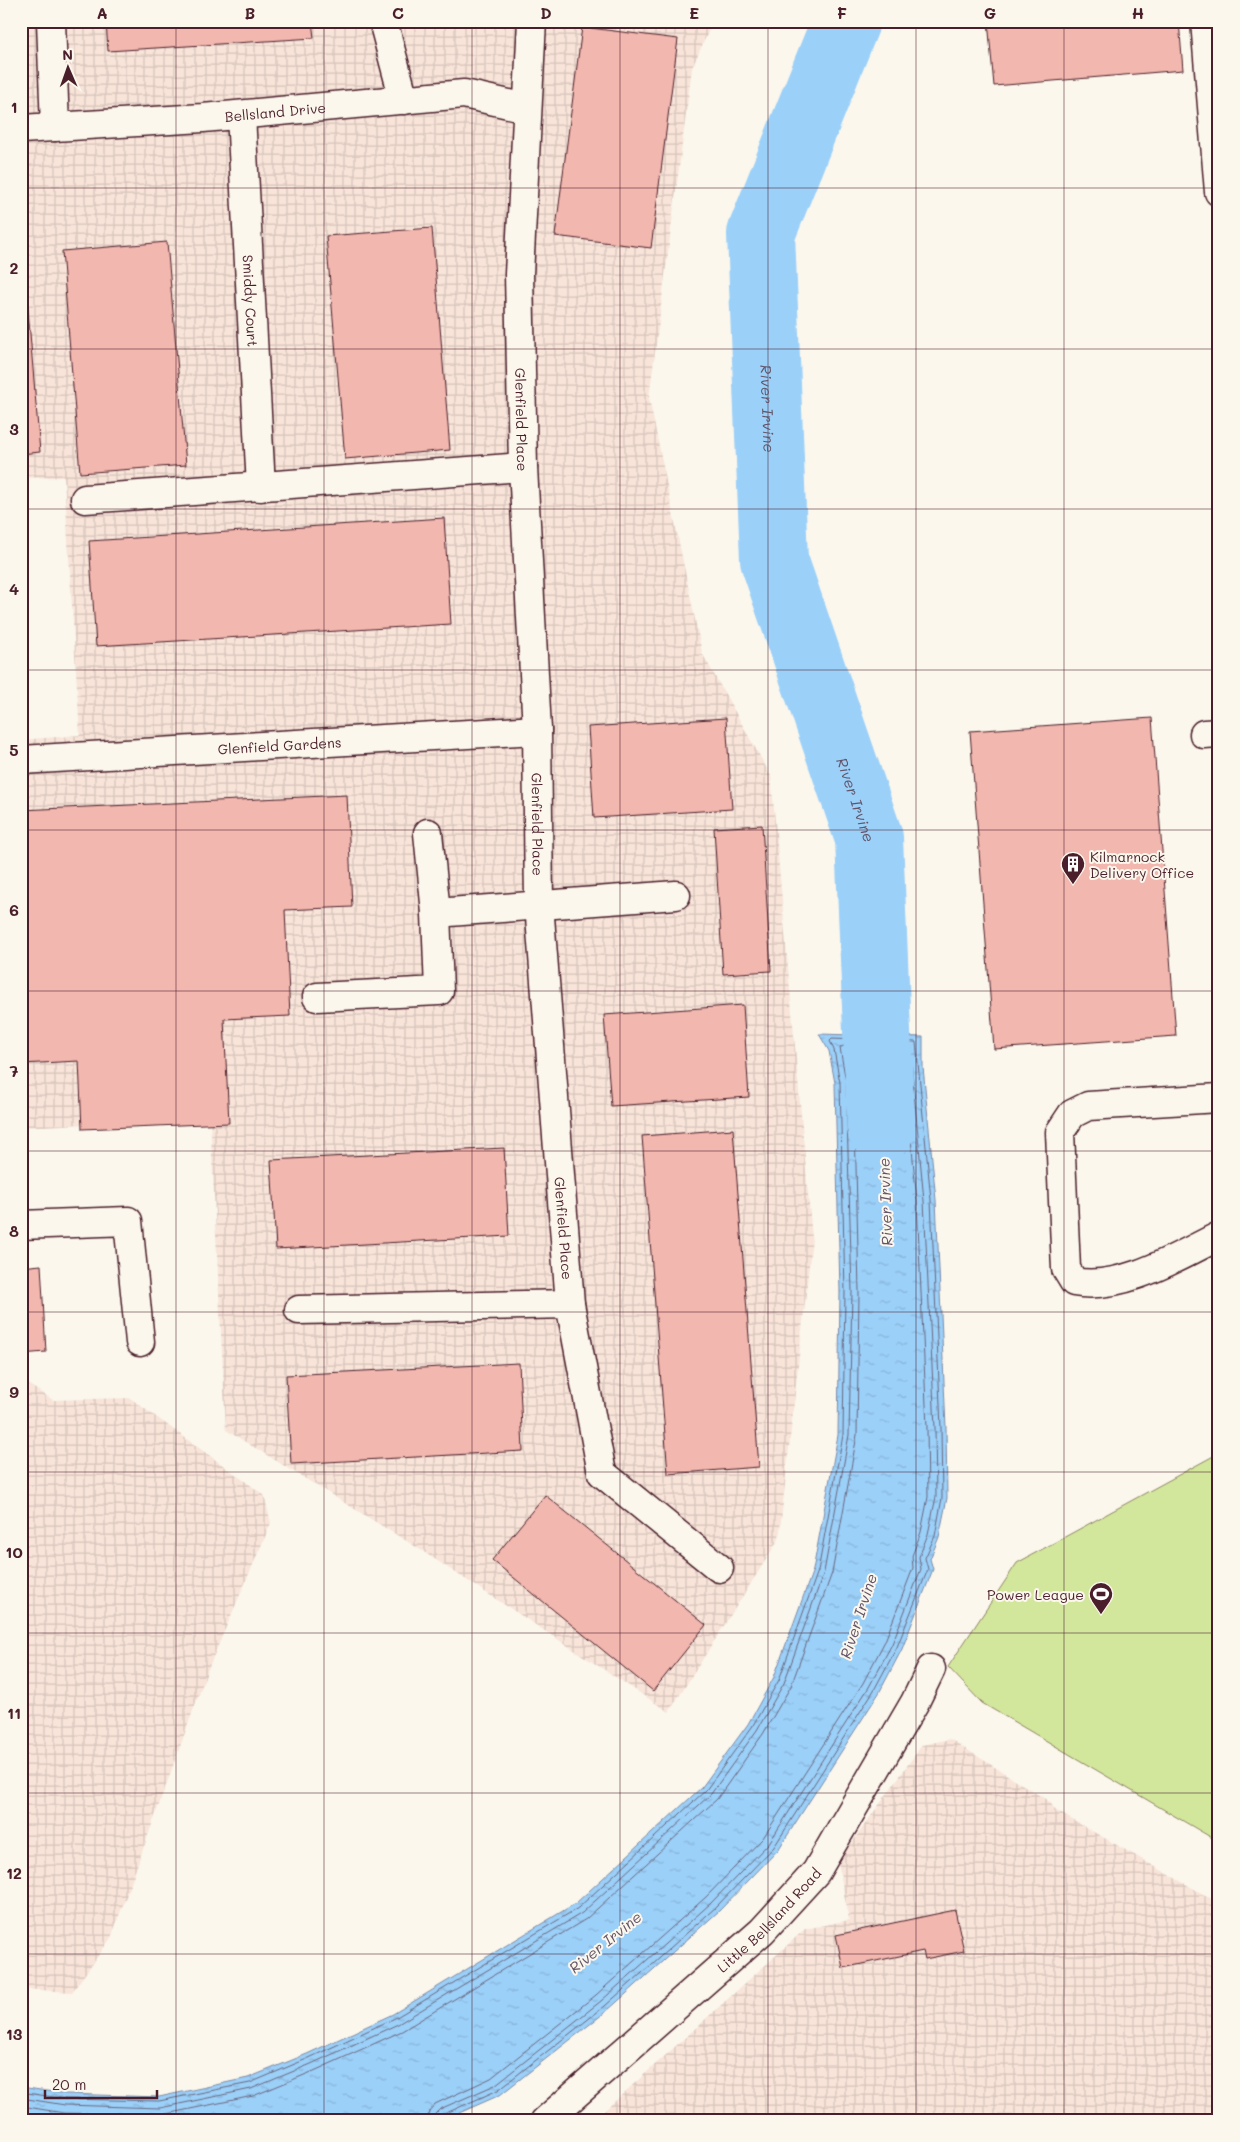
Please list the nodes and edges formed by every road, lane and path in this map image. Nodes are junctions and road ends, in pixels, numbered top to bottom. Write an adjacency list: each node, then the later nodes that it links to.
1 (51, 21): 8 (street)
2 (383, 21): 5 (street)
3 (532, 21): 6 (street, Glenfield Place)
4 (1205, 21): 10 (street)
5 (404, 100): 6 (street, Bellsland Drive); 7 (street, Bellsland Drive)
6 (527, 108): 11 (street, Glenfield Place)
7 (241, 115): 8 (street, Bellsland Drive); 12 (street, Smiddy Court)
8 (56, 127): 9 (street, Bellsland Drive)
9 (21, 129)
10 (1219, 192)
11 (523, 467): 12 (street); 14 (street, Glenfield Place)
12 (261, 487): 13 (street)
13 (85, 500)
14 (537, 730): 15 (street, Glenfield Gardens); 18 (street, Glenfield Place)
15 (21, 760)
16 (428, 833): 19 (street)
17 (676, 895): 18 (street)
18 (539, 904): 19 (street); 24 (street, Glenfield Place)
19 (436, 913): 20 (street)
20 (317, 997)
21 (1219, 1098): 23 (street)
22 (21, 1225): 26 (street)
23 (1219, 1236)
24 (570, 1304): 25 (street); 27 (street, Glenfield Place)
25 (299, 1310)
26 (140, 1342)
27 (720, 1568)
28 (931, 1669): 29 (street, Little Bellsland Road)
29 (545, 2121)

